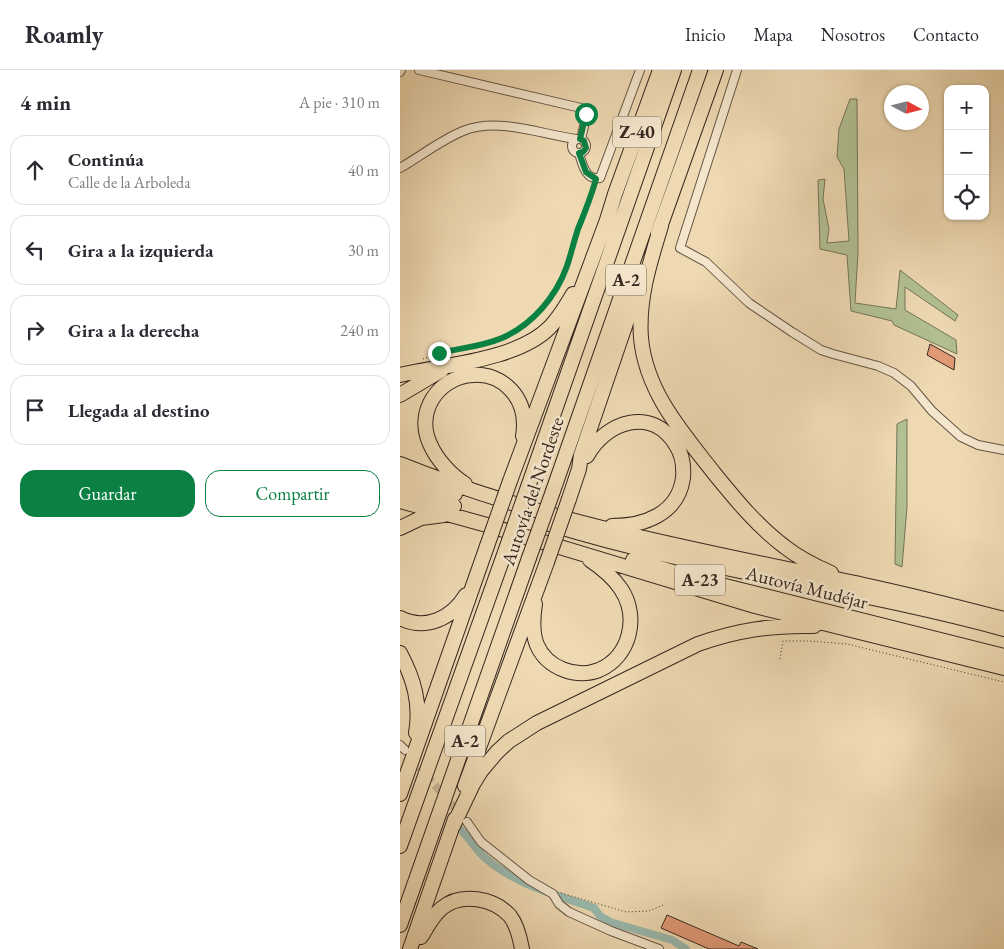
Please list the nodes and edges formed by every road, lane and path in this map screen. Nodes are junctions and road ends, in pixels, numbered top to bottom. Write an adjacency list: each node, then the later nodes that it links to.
1 (419, 70): 9 (street)
2 (640, 70): 12 (street)
3 (660, 70): 13 (highway, Z-40)
4 (674, 70): 47 (highway, Autovía del Nordeste / A-2, bridge)
5 (700, 70): 50 (highway, Autovía del Nordeste / A-2, bridge)
6 (716, 70): 14 (highway)
7 (737, 70): 19 (street)
8 (561, 138): 9 (street); 10 (street); 11 (street)
9 (578, 139): 10 (street); 10 (street)
10 (575, 151): 12 (street)
11 (400, 168)
12 (596, 179): 15 (path)
13 (615, 194): 16 (highway, Z-40); 21 (highway)
14 (661, 226): 22 (highway); 33 (highway)
15 (418, 361)
16 (454, 364): 17 (highway); 18 (highway, Z-40)
17 (400, 375)
18 (400, 394)
19 (1004, 450)
20 (400, 464): 25 (highway)
21 (516, 466): 25 (highway); 32 (highway, bridge)
22 (579, 469): 28 (highway); 31 (highway, bridge)
23 (400, 477): 37 (highway, Autovía Mudéjar / A-23)
24 (400, 490): 39 (highway, Autovía Mudéjar / A-23)
25 (482, 494): 28 (highway)
26 (400, 502): 27 (highway)
27 (450, 514): 29 (highway); 30 (highway)
28 (584, 524): 33 (highway)
29 (400, 528)
30 (579, 553): 31 (highway); 36 (highway)
31 (545, 566): 46 (highway)
32 (478, 575): 34 (highway); 43 (highway)
33 (863, 584): 35 (highway)
34 (400, 618)
35 (1004, 619)
36 (836, 627): 41 (highway); 46 (highway)
37 (1004, 630)
38 (400, 653): 43 (highway)
39 (1004, 656)
40 (780, 659): 42 (path)
41 (1004, 668)
42 (1004, 682)
43 (405, 779): 44 (highway)
44 (400, 794)
45 (467, 822): 48 (street)
46 (453, 826): 51 (highway)
47 (400, 846)
48 (553, 894): 49 (path); 54 (street)
49 (663, 905)
50 (400, 925)
51 (410, 949)
52 (416, 949): 53 (highway)
53 (522, 949)
54 (659, 949)

